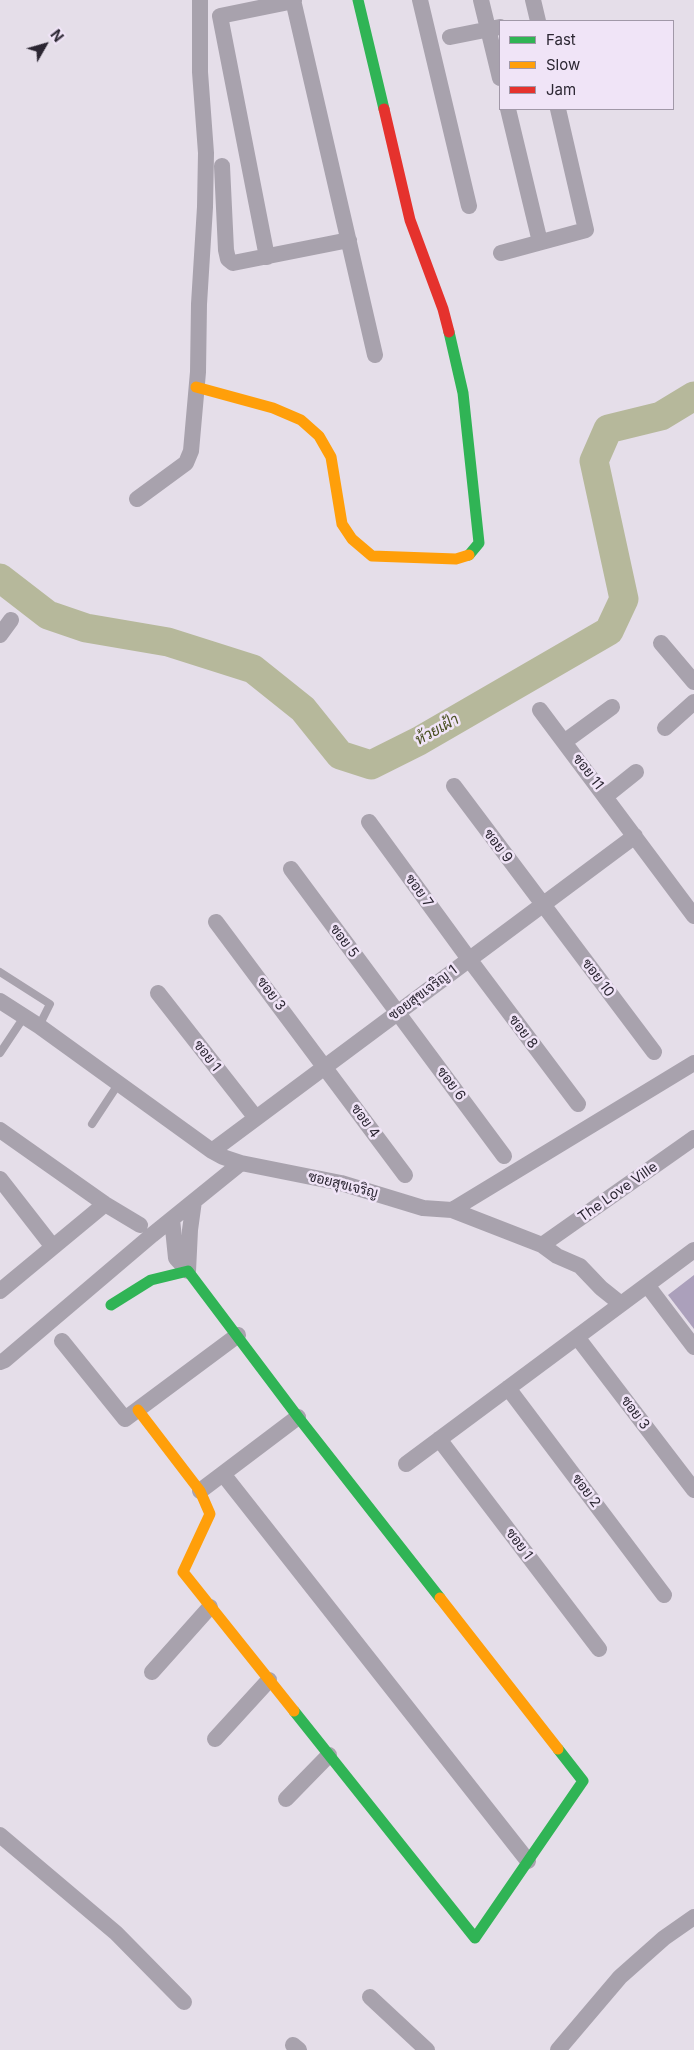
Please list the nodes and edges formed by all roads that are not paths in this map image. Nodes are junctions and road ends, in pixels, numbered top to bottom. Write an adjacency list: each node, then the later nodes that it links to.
1 (200, 0): 20 (street)
2 (358, 0): 20 (street)
3 (420, 0): 14 (street)
4 (481, 0): 8 (street)
5 (533, 0): 7 (street)
6 (293, 1): 15 (street); 18 (street)
7 (533, 20)
8 (494, 29): 9 (street); 10 (street)
9 (450, 37)
10 (499, 70)
11 (508, 110): 16 (street)
12 (558, 110): 16 (street)
13 (222, 166): 18 (street)
14 (469, 206)
15 (349, 240): 18 (street); 19 (street)
16 (540, 242): 17 (street)
17 (501, 253)
18 (266, 257)
19 (375, 355)
20 (196, 387): 21 (street)
21 (136, 499)
22 (11, 620): 23 (street)
23 (0, 635)
24 (661, 643): 25 (street)
25 (694, 682)
26 (694, 702): 29 (street)
27 (612, 707): 30 (street)
28 (540, 710): 30 (street, ซอย 11)
29 (665, 728)
30 (564, 742): 33 (street, ซอย 11)
31 (636, 772): 33 (street)
32 (454, 786): 37 (street, ซอย 9)
33 (606, 796): 35 (street, ซอย 11)
34 (369, 822): 40 (street, ซอย 7)
35 (634, 836): 37 (street, ซอยสุขเจริญ 1); 38 (street)
36 (291, 869): 44 (street, ซอย 5)
37 (542, 905): 40 (street, ซอยสุขเจริญ 1); 47 (street, ซอย 10)
38 (694, 916)
39 (216, 922): 50 (street, ซอย 3)
40 (469, 959): 44 (street, ซอยสุขเจริญ 1); 52 (street, ซอย 8)
41 (0, 972): 46 (lane)
42 (158, 993): 53 (street, ซอย 1)
43 (0, 1001): 45 (street, ซอยสุขเจริญ)
44 (397, 1012): 50 (street, ซอยสุขเจริญ 1); 58 (street, ซอย 6)
45 (24, 1016): 46 (street, ซอยสุขเจริญ); 48 (lane)
46 (39, 1026): 51 (street, ซอยสุขเจริญ)
47 (654, 1052)
48 (0, 1053)
49 (694, 1063): 64 (street)
50 (325, 1066): 53 (street, ซอยสุขเจริญ 1); 60 (street, ซอย 4)
51 (119, 1083): 54 (lane); 57 (street, ซอยสุขเจริญ)
52 (578, 1104)
53 (256, 1118): 57 (street, ซอยสุขเจริญ 1)
54 (92, 1124)
55 (0, 1130): 63 (street)
56 (694, 1138): 67 (street, The Love Ville)
57 (212, 1151): 59 (street, ซอยสุขเจริญ)
58 (504, 1156)
59 (241, 1163): 62 (street); 64 (street, ซอยสุขเจริญ)
60 (405, 1175)
61 (0, 1179): 68 (street)
62 (194, 1201): 65 (street); 70 (street)
63 (104, 1204): 66 (street); 68 (street)
64 (452, 1210): 67 (street, ซอยสุขเจริญ)
65 (172, 1219): 70 (street); 79 (street)
66 (140, 1225)
67 (542, 1245): 73 (street, ซอยสุขเจริญ)
68 (53, 1247): 72 (street)
69 (694, 1250): 71 (street)
70 (188, 1271): 74 (street); 75 (street)
71 (647, 1285): 73 (street); 78 (street)
72 (0, 1290)
73 (621, 1304): 76 (street)
74 (111, 1305)
75 (238, 1335): 81 (street); 82 (street)
76 (577, 1337): 80 (street); 86 (street, ซอย 3)
77 (62, 1341): 81 (street)
78 (694, 1347)
79 (0, 1362)
80 (508, 1388): 83 (street); 88 (street, ซอย 2)
81 (138, 1410): 87 (street)
82 (298, 1417): 85 (street); 97 (street)
83 (439, 1439): 84 (street); 90 (street, ซอย 1)
84 (406, 1464)
85 (223, 1474): 87 (street); 97 (street)
86 (694, 1490)
87 (200, 1492): 89 (street)
88 (664, 1595)
89 (210, 1607): 91 (street); 92 (street)
90 (599, 1649)
91 (152, 1672)
92 (269, 1680): 93 (street); 94 (street)
93 (216, 1739)
94 (329, 1755): 95 (street); 97 (street)
95 (286, 1799)
96 (0, 1835): 100 (street)
97 (528, 1861)
98 (694, 1917): 102 (street)
99 (370, 1998): 101 (street)
100 (184, 2002)
101 (427, 2050)
102 (558, 2050)

